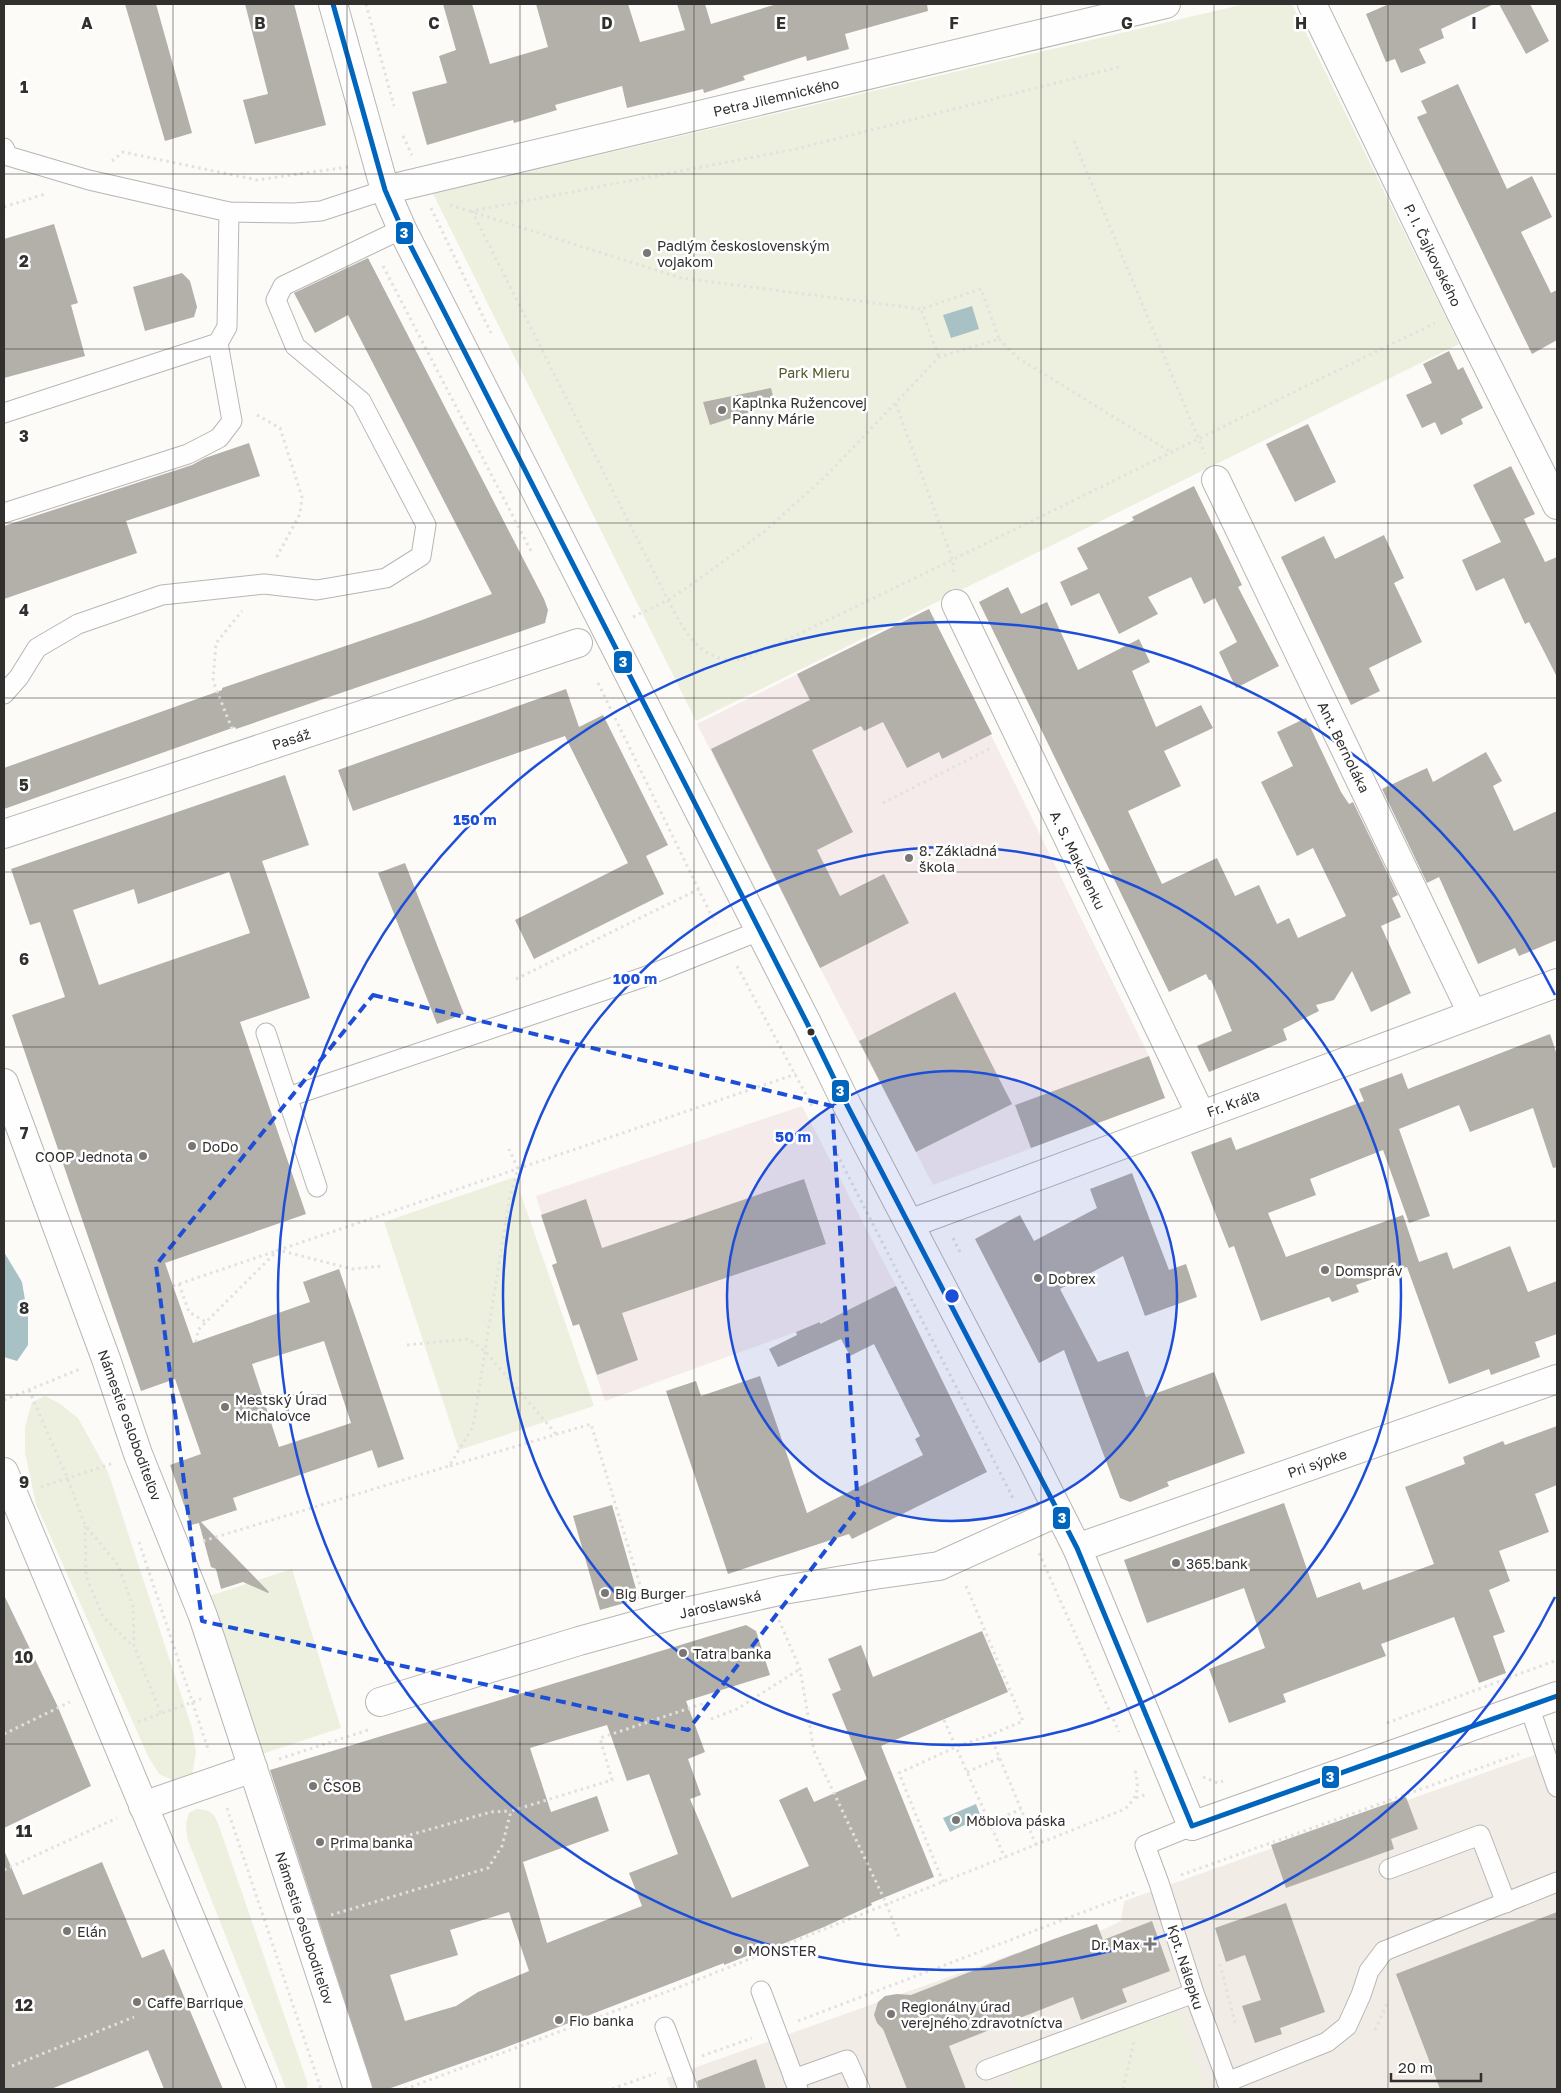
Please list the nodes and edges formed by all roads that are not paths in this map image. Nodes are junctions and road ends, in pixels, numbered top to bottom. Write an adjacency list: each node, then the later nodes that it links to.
1 (333, 4): 5 (street)
2 (1166, 4): 5 (street, Petra Jilemnického)
3 (1312, 4): 11 (street, P. I. Čajkovského)
4 (5, 154): 6 (lane)
5 (385, 190): 6 (lane); 7 (street)
6 (229, 212): 8 (lane)
7 (402, 229): 15 (lane); 17 (street)
8 (218, 344): 9 (lane); 12 (lane)
9 (4, 413)
10 (1216, 480): 19 (street, Ant. Bernoláka)
11 (1557, 505)
12 (4, 513)
13 (956, 604): 23 (street, A. S. Makarenku)
14 (578, 643): 16 (street, Pasáž)
15 (4, 694)
16 (4, 834)
17 (760, 931): 22 (lane); 25 (street)
18 (1557, 982): 19 (street, Fr. Kráľa)
19 (1472, 1014): 23 (street, Fr. Kráľa)
20 (266, 1033): 22 (lane)
21 (4, 1083): 33 (street, Námestie osloboditeľov)
22 (288, 1097): 24 (lane)
23 (1201, 1115): 25 (street, Fr. Kráľa)
24 (317, 1187)
25 (909, 1224): 28 (street)
26 (1557, 1379): 29 (street, Pri sýpke)
27 (4, 1472): 35 (street)
28 (1058, 1512): 29 (street); 31 (street, Jaroslawská)
29 (1076, 1548): 36 (street)
30 (1557, 1696): 32 (street)
31 (380, 1702)
32 (1529, 1706): 34 (lane); 36 (street)
33 (253, 1768): 35 (street); 47 (street, Námestie osloboditeľov)
34 (1557, 1786)
35 (143, 1806): 46 (street)
36 (1192, 1826): 41 (lane, Kpt. Nálepku)
37 (1389, 1869): 39 (lane)
38 (1557, 1882): 39 (lane)
39 (1506, 1903): 45 (lane)
40 (761, 1991): 44 (lane)
41 (1194, 1993): 43 (lane); 45 (lane, Kpt. Nálepku)
42 (665, 2027): 48 (lane)
43 (986, 2070)
44 (796, 2084): 49 (lane)
45 (1229, 2086)
46 (262, 2089)
47 (358, 2089)
48 (688, 2089)
49 (860, 2089)

